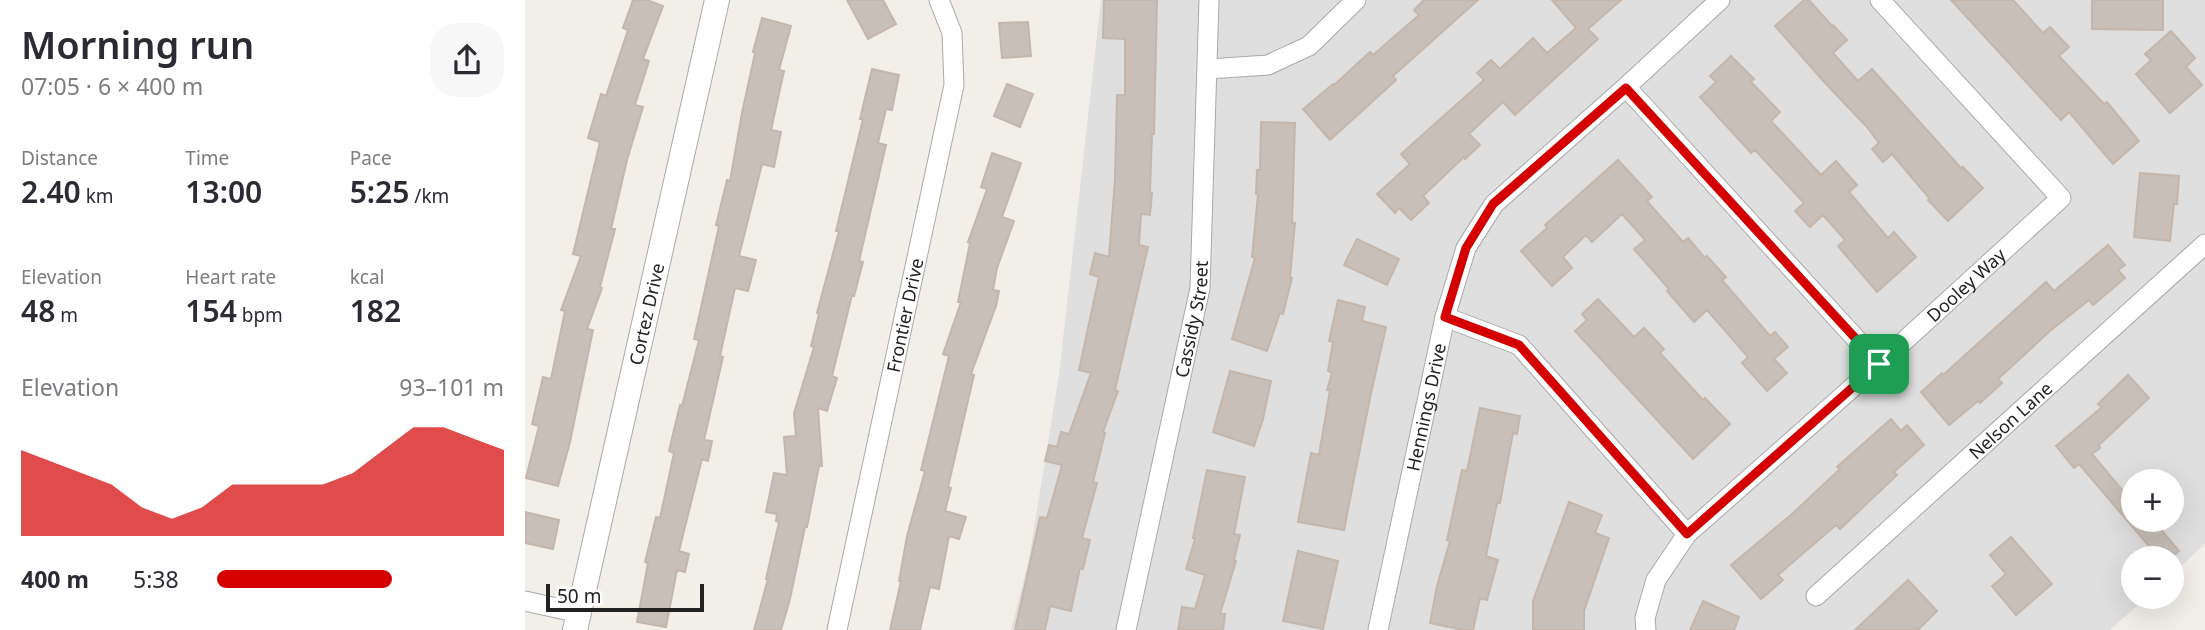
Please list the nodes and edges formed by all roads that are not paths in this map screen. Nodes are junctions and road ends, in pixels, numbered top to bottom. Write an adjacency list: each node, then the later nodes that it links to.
1 (717, 0): 15 (street, Cortez Drive)
2 (939, 0): 16 (street, Frontier Drive)
3 (1209, 0): 7 (street, Cassidy Street)
4 (1356, 0): 7 (street)
5 (1720, 0): 8 (street, Hennings Drive)
6 (1880, 0): 11 (street, Dooley Way)
7 (1209, 69): 17 (street, Cassidy Street)
8 (1626, 88): 10 (street, Hennings Drive); 11 (street)
9 (2205, 244): 13 (street, Nelson Lane)
10 (1445, 317): 12 (street); 18 (street, Hennings Drive)
11 (1879, 364): 12 (street, Dooley Way)
12 (1687, 534): 19 (street, Dooley Way)
13 (1816, 596)
14 (525, 601): 15 (street)
15 (577, 621)
16 (837, 630)
17 (1126, 630)
18 (1378, 630)
19 (1646, 630)

